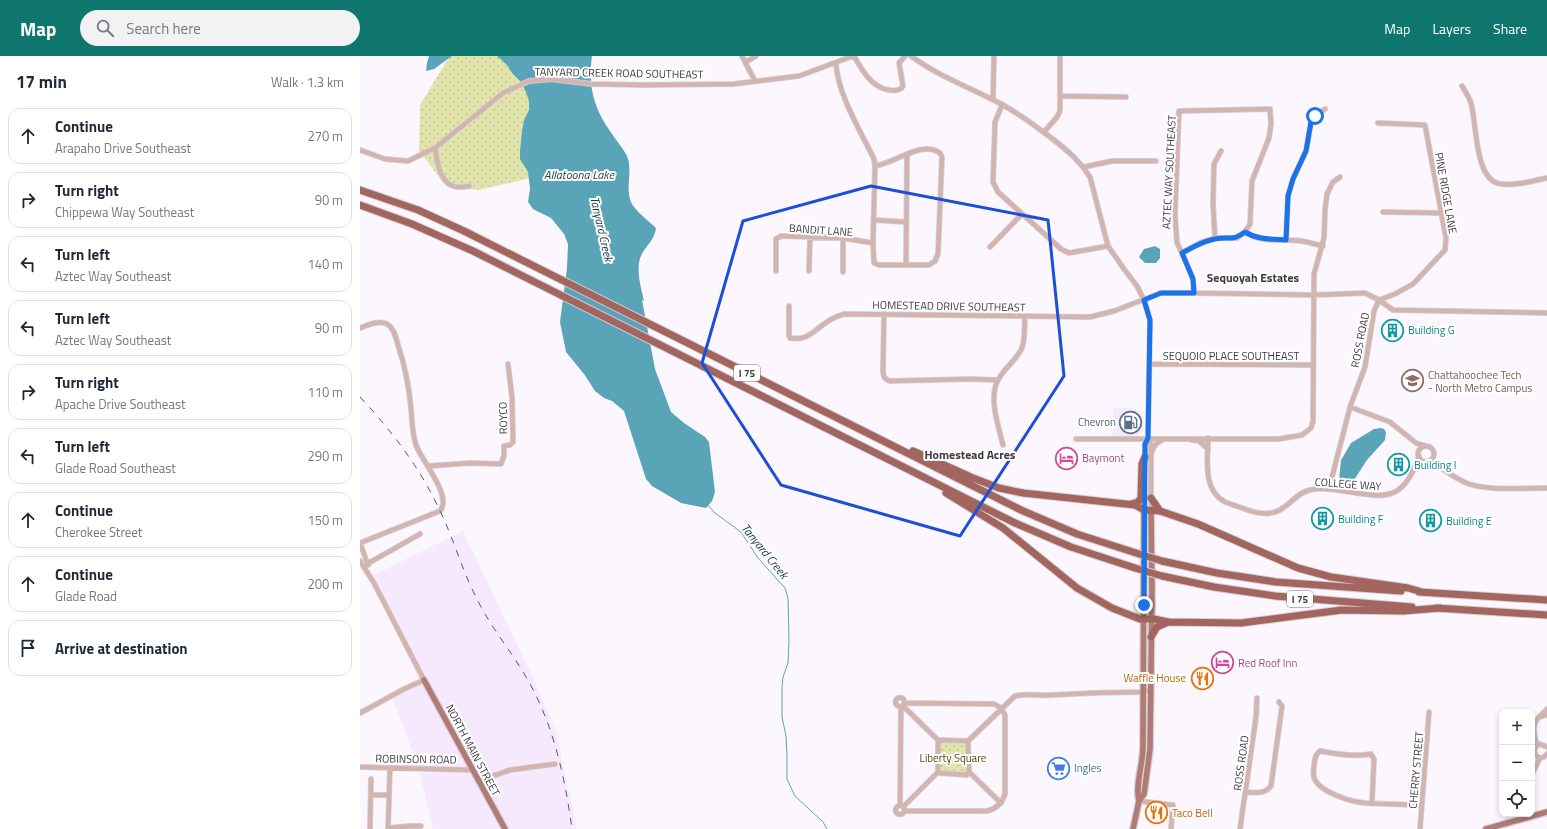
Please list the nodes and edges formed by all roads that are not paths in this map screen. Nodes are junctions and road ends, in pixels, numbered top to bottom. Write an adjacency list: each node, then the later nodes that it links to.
1 (742, 56): 8 (street)
2 (756, 56): 8 (street)
3 (854, 56): 4 (street); 9 (street, TANYARD CREEK ROAD SOUTHEAST)
4 (905, 56)
5 (911, 56): 14 (street)
6 (994, 56): 14 (street)
7 (1060, 56): 12 (street)
8 (746, 62): 10 (street)
9 (836, 63): 10 (street, TANYARD CREEK ROAD SOUTHEAST); 24 (street)
10 (755, 81): 19 (street, TANYARD CREEK ROAD SOUTHEAST)
11 (1462, 86): 27 (street)
12 (1061, 96): 13 (street); 18 (street)
13 (1126, 97)
14 (993, 100): 15 (street)
15 (1002, 105): 18 (street); 33 (street)
16 (1325, 109): 40 (street)
17 (1378, 123): 32 (street, PINE RIDGE LANE)
18 (1044, 132): 25 (street)
19 (435, 148): 20 (street, TANYARD CREEK ROAD SOUTHEAST); 28 (street)
20 (360, 150)
21 (1220, 151): 39 (street)
22 (907, 155): 24 (street); 35 (street); 46 (street)
23 (1156, 161): 25 (street)
24 (875, 166): 34 (street)
25 (1084, 167): 42 (street)
26 (1340, 177): 43 (street)
27 (1547, 178)
28 (469, 186)
29 (360, 190): 64 (highway, I 75)
30 (360, 205): 81 (highway, I 75)
31 (1383, 212): 32 (street)
32 (1440, 213): 53 (street, PINE RIDGE LANE)
33 (1022, 214): 42 (street); 44 (street)
34 (874, 220): 35 (street); 41 (street)
35 (906, 222): 46 (street)
36 (1245, 232): 39 (street); 40 (street); 45 (street, AZTEC WAY SOUTHEAST)
37 (810, 237): 38 (street, BANDIT LANE); 47 (street, BANDIT LANE); 48 (street)
38 (843, 238): 41 (street, BANDIT LANE); 49 (street)
39 (1216, 238): 45 (street)
40 (1286, 240): 43 (street)
41 (873, 243): 46 (street)
42 (1108, 246): 52 (street)
43 (1323, 246): 51 (street)
44 (990, 247)
45 (1182, 253): 50 (street, AZTEC WAY SOUTHEAST)
46 (906, 265)
47 (776, 271)
48 (809, 272)
49 (843, 272)
50 (1194, 293): 51 (street, HOMESTEAD DRIVE SOUTHEAST); 52 (street, HOMESTEAD DRIVE SOUTHEAST)
51 (1314, 295): 53 (street, HOMESTEAD DRIVE SOUTHEAST); 61 (street)
52 (1144, 300): 57 (street, HOMESTEAD DRIVE SOUTHEAST); 60 (street)
53 (1379, 300): 55 (street, HOMESTEAD DRIVE SOUTHEAST); 63 (street, ROSS ROAD)
54 (789, 306): 56 (street, HOMESTEAD DRIVE SOUTHEAST)
55 (1547, 313)
56 (884, 314): 57 (street, HOMESTEAD DRIVE SOUTHEAST); 62 (street)
57 (1025, 316): 62 (street)
58 (360, 328): 78 (street)
59 (508, 364): 78 (street, ROYCO)
60 (1149, 364): 61 (street, SEQUOIO PLACE SOUTHEAST); 65 (street)
61 (1313, 365): 68 (street)
62 (998, 380): 71 (street)
63 (1350, 407): 70 (street); 82 (street, ROSS ROAD)
64 (866, 432): 87 (highway); 95 (highway, I 75, bridge)
65 (1148, 438): 66 (street); 69 (street); 76 (street); 86 (street)
66 (1169, 438): 67 (street); 86 (street)
67 (1183, 438): 68 (street); 73 (street)
68 (1208, 438): 73 (street, COLLEGE WAY)
69 (1076, 439)
70 (1416, 443): 72 (street); 74 (street)
71 (1003, 445)
72 (1426, 446): 74 (street); 75 (street)
73 (1208, 449): 85 (street, COLLEGE WAY)
74 (1419, 454): 77 (street); 80 (street, COLLEGE WAY)
75 (1434, 456): 77 (street); 79 (street)
76 (1145, 457): 87 (highway); 88 (street)
77 (1426, 462): 79 (street); 80 (street)
78 (428, 466): 91 (street)
79 (1439, 466): 83 (street)
80 (1415, 467): 84 (street, COLLEGE WAY)
81 (924, 478): 97 (highway, I 75, bridge); 99 (highway)
82 (1331, 482): 84 (street, ROSS ROAD); 85 (street)
83 (1547, 488)
84 (1329, 489): 85 (street, COLLEGE WAY)
85 (1319, 490)
86 (1151, 495): 88 (street); 89 (highway)
87 (1131, 504): 88 (highway)
88 (1148, 510): 89 (highway); 99 (main road); 99 (main road)
89 (1160, 511): 95 (highway)
90 (420, 534): 93 (street)
91 (360, 543): 93 (street)
92 (360, 561): 94 (street)
93 (367, 564): 94 (street)
94 (368, 573): 102 (street)
95 (1422, 592): 96 (highway, I 75)
96 (1547, 600)
97 (1440, 608): 98 (highway, I 75); 100 (highway)
98 (1547, 615)
99 (1148, 619): 100 (highway); 101 (main road); 104 (main road)
100 (1168, 622): 101 (highway)
101 (1151, 637): 103 (main road)
102 (424, 680): 111 (street); 124 (main road, NORTH MAIN STREET)
103 (1150, 690): 104 (street); 132 (main road)
104 (1144, 692): 108 (street); 132 (main road)
105 (1257, 698): 129 (street, ROSS ROAD)
106 (1279, 702): 129 (street)
107 (903, 705): 108 (street); 115 (street); 136 (street)
108 (1001, 708): 114 (street); 133 (street)
109 (1547, 709): 113 (street)
110 (1429, 712): 135 (street, CHERRY STREET)
111 (360, 713)
112 (1547, 715): 113 (street)
113 (1539, 717): 116 (street)
114 (968, 740): 115 (street); 126 (street)
115 (939, 741): 125 (street)
116 (1538, 745): 117 (street); 119 (street)
117 (1547, 747)
118 (1547, 754): 119 (street)
119 (1540, 758): 123 (street)
120 (555, 764): 128 (street)
121 (360, 767): 122 (street, ROBINSON ROAD)
122 (390, 768): 124 (street, ROBINSON ROAD); 131 (street)
123 (1535, 768)
124 (471, 770): 128 (main road, NORTH MAIN STREET)
125 (938, 772): 126 (street); 136 (street)
126 (969, 772): 133 (street)
127 (371, 779): 130 (street)
128 (478, 781): 141 (main road, NORTH MAIN STREET)
129 (1246, 792): 144 (street, ROSS ROAD)
130 (371, 795): 131 (street); 140 (street)
131 (389, 795): 139 (street)
132 (1139, 801): 142 (main road); 143 (street)
133 (1000, 803): 136 (street)
134 (1372, 803): 134 (street); 135 (street)
135 (1422, 806): 145 (street, CHERRY STREET)
136 (902, 808)
137 (1547, 812): 146 (main road)
138 (421, 826): 139 (street)
139 (388, 828)
140 (370, 829)
141 (505, 829)
142 (1133, 829)
143 (1171, 829)
144 (1240, 829)
145 (1420, 829)
146 (1486, 829)

